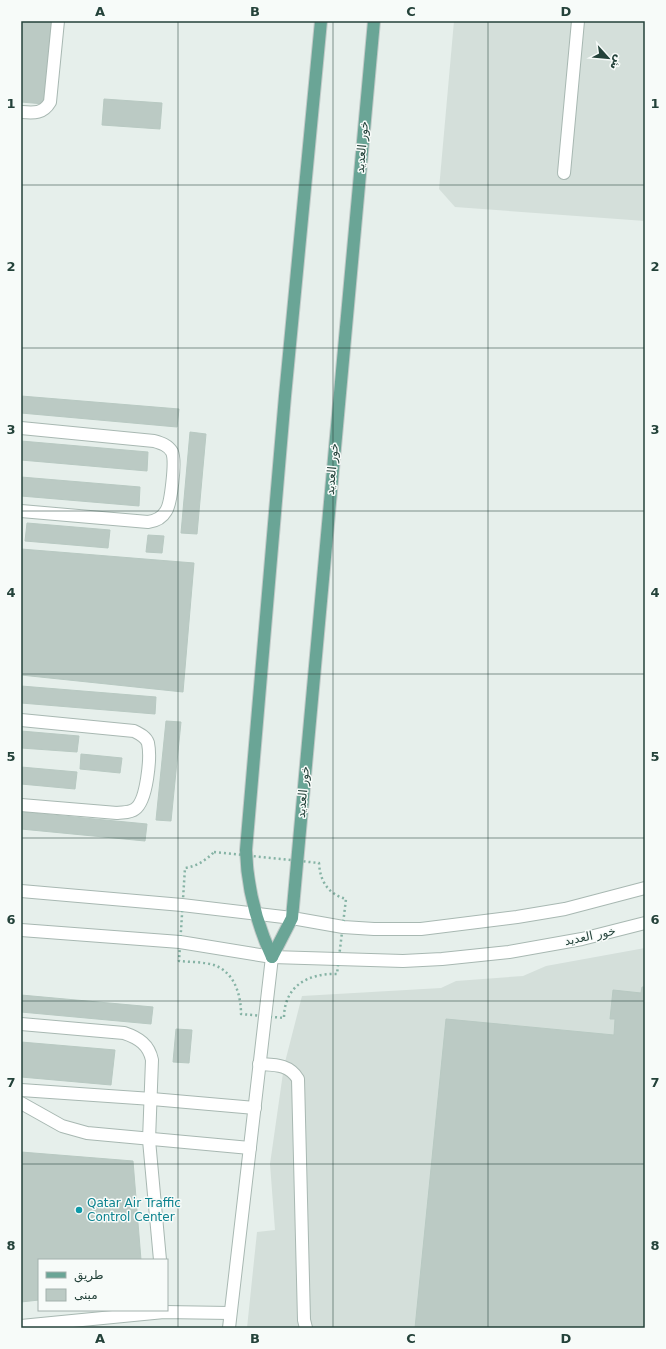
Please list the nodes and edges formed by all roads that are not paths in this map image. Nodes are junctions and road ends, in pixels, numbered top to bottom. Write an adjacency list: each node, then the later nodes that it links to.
1 (58, 21): 5 (street)
2 (321, 21): 13 (main road)
3 (374, 21): 14 (main road, خور العديد)
4 (578, 21): 6 (street)
5 (21, 112)
6 (564, 173)
7 (21, 428): 8 (street)
8 (21, 511)
9 (21, 720): 10 (street)
10 (21, 804)
11 (645, 888): 14 (street)
12 (21, 891): 13 (street)
13 (256, 913): 14 (street); 17 (main road)
14 (292, 918): 17 (main road, خور العديد)
15 (645, 923): 17 (street, خور العديد)
16 (21, 930): 17 (street, خور العديد)
17 (272, 957): 19 (street)
18 (21, 1024): 21 (street)
19 (259, 1064): 23 (street); 31 (street)
20 (21, 1090): 21 (street)
21 (152, 1099): 23 (street); 24 (street)
22 (21, 1103): 24 (street)
23 (255, 1108): 25 (street)
24 (149, 1140): 25 (street); 26 (street)
25 (250, 1148): 28 (street)
26 (160, 1259)
27 (164, 1311): 28 (street); 29 (street)
28 (230, 1313): 30 (street)
29 (21, 1326)
30 (229, 1328)
31 (306, 1328)

